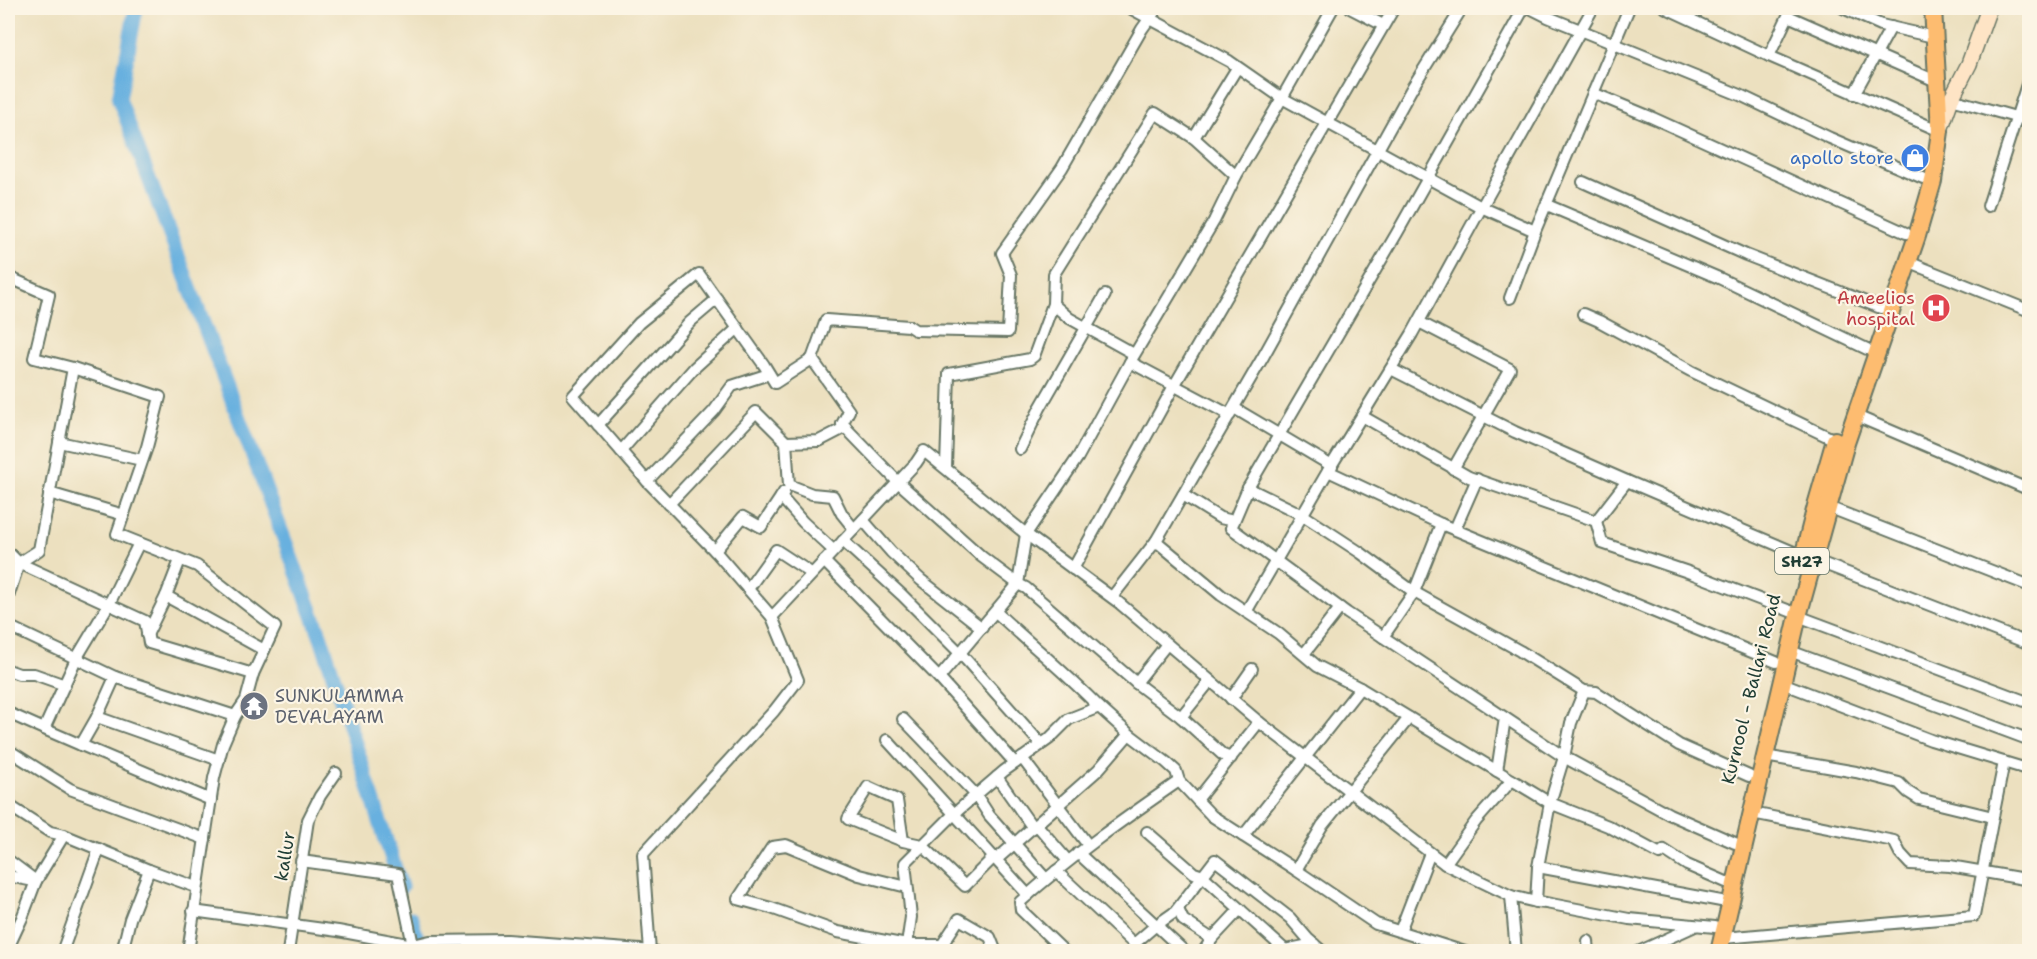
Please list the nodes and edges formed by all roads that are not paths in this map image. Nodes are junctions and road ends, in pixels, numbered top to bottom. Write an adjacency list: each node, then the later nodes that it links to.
1 (1130, 8): 15 (street)
2 (1157, 8): 15 (street)
3 (1334, 8): 28 (street)
4 (1350, 8): 16 (street)
5 (1394, 8): 16 (street)
6 (1462, 8): 35 (street)
7 (1524, 8): 37 (street)
8 (1530, 8): 18 (street)
9 (1593, 8): 18 (street)
10 (1629, 8): 20 (street)
11 (1666, 8): 22 (street)
12 (1843, 8): 17 (street)
13 (1933, 8): 19 (main road, Kurnool - Ballari Road / SH27)
14 (1989, 8): 29 (main road)
15 (1150, 19): 23 (street); 59 (street)
16 (1383, 26): 32 (street)
17 (1891, 27): 19 (street); 21 (street)
18 (1581, 30): 20 (street); 42 (street)
19 (1934, 37): 25 (main road, Kurnool - Ballari Road / SH27)
20 (1613, 44): 26 (street); 38 (street)
21 (1876, 55): 22 (street); 25 (street); 27 (street)
22 (1769, 56): 27 (street)
23 (1237, 68): 28 (street); 34 (street)
24 (2030, 75): 30 (street)
25 (1936, 81): 33 (main road, Kurnool - Ballari Road / SH27)
26 (1593, 93): 40 (street); 44 (street)
27 (1854, 94): 33 (street)
28 (1282, 98): 32 (street); 36 (street)
29 (1951, 99): 30 (street); 33 (main road)
30 (2017, 117): 31 (street); 41 (street)
31 (2030, 121)
32 (1329, 122): 35 (street); 63 (street)
33 (1940, 131): 38 (main road, Kurnool - Ballari Road); 45 (main road, Kurnool - Ballari Road / SH27)
34 (1194, 138): 36 (street); 50 (street)
35 (1378, 149): 37 (street); 64 (street)
36 (1236, 176): 58 (street)
37 (1428, 177): 42 (street); 70 (street)
38 (1923, 178): 44 (main road, Kurnool - Ballari Road / SH27)
39 (1583, 182): 51 (street)
40 (1547, 205): 43 (street); 57 (street)
41 (1988, 206)
42 (1481, 207): 43 (street); 54 (street)
43 (1535, 231): 48 (street)
44 (1906, 233): 51 (main road, Kurnool - Ballari Road / SH27)
45 (1908, 262): 52 (street); 65 (main road, Kurnool - Ballari Road / SH27)
46 (8, 277): 60 (street)
47 (1105, 295): 56 (street)
48 (1510, 298)
49 (717, 299): 55 (street); 68 (street); 68 (street)
50 (1053, 304): 56 (street); 77 (street)
51 (1881, 308): 57 (main road, Kurnool - Ballari Road / SH27)
52 (2030, 311)
53 (1583, 314): 71 (street)
54 (1419, 322): 61 (street); 67 (street)
55 (738, 328): 62 (street); 75 (street)
56 (1086, 328): 58 (street); 74 (street)
57 (1867, 349): 71 (main road, Kurnool - Ballari Road / SH27)
58 (1132, 358): 63 (street); 100 (street)
59 (812, 359): 62 (street); 69 (street)
60 (73, 368): 72 (street); 76 (street)
61 (1391, 369): 66 (street); 67 (street)
62 (770, 374): 81 (street)
63 (1174, 386): 64 (street); 112 (street)
64 (1232, 412): 70 (street); 88 (street)
65 (1854, 415): 86 (street); 91 (main road, Kurnool - Ballari Road / SH27)
66 (1362, 416): 78 (street); 79 (street)
67 (1483, 416): 79 (street); 82 (street)
68 (598, 425): 75 (street)
69 (846, 427): 73 (street); 83 (street)
70 (1279, 435): 78 (street); 85 (street)
71 (1835, 440): 107 (main road, Kurnool - Ballari Road / SH27)
72 (59, 442): 76 (street); 87 (street)
73 (786, 442): 84 (street); 90 (street)
74 (1020, 449)
75 (621, 451): 81 (street)
76 (142, 460): 92 (street)
77 (946, 467): 83 (street); 100 (street)
78 (1330, 469): 93 (street); 97 (street)
79 (1453, 469): 80 (street)
80 (1477, 479): 96 (street); 99 (street)
81 (647, 481): 90 (street)
82 (1627, 481): 96 (street); 107 (street)
83 (898, 482): 94 (street); 114 (street)
84 (789, 485): 89 (street); 98 (street)
85 (1248, 489): 93 (street); 95 (street)
86 (2030, 490)
87 (49, 493): 92 (street); 111 (street)
88 (1183, 495): 95 (street); 102 (street)
89 (781, 496): 104 (street); 105 (street)
90 (669, 504): 105 (street)
91 (1828, 507): 107 (main road, Kurnool - Ballari Road / SH27); 115 (street)
92 (124, 515): 103 (street)
93 (1303, 515): 110 (street); 117 (street)
94 (863, 520): 98 (street); 128 (street)
95 (1234, 521): 110 (street)
96 (1596, 521): 125 (street)
97 (1441, 524): 99 (street); 117 (street)
98 (854, 529): 101 (street)
99 (1455, 529): 138 (street)
100 (1026, 534): 112 (street); 114 (street)
101 (843, 541): 104 (street); 135 (street)
102 (1156, 541): 120 (street); 124 (street)
103 (138, 543): 108 (street); 121 (street)
104 (833, 550): 109 (street)
105 (715, 551): 116 (street)
106 (8, 552): 111 (street)
107 (1808, 558): 125 (main road, Kurnool - Ballari Road / SH27); 132 (street)
108 (180, 560): 118 (street); 133 (street)
109 (824, 561): 113 (street); 143 (street)
110 (1276, 561): 122 (street); 124 (street)
111 (19, 563): 119 (street); 121 (street)
112 (1073, 569): 120 (street)
113 (811, 573): 116 (street); 126 (street)
114 (1018, 584): 123 (street); 145 (street)
115 (2030, 586)
116 (748, 589): 126 (street)
117 (1414, 592): 130 (street); 149 (street)
118 (166, 596): 129 (street); 133 (street)
119 (8, 597)
120 (1112, 597): 131 (street)
121 (109, 604): 129 (street); 137 (street)
122 (1340, 608): 130 (street); 136 (street)
123 (996, 612): 128 (street); 152 (street)
124 (1246, 612): 136 (street)
125 (1794, 614): 134 (main road, Kurnool - Ballari Road / SH27); 138 (main road, Kurnool - Ballari Road / SH27); 151 (street)
126 (772, 617): 246 (street)
127 (8, 626): 137 (street)
128 (982, 628): 135 (street)
129 (147, 635): 141 (street)
130 (1383, 637): 158 (street)
131 (1167, 644): 144 (street); 145 (street)
132 (2030, 644)
133 (264, 650): 141 (street)
134 (1790, 651): 146 (main road, Kurnool - Ballari Road / SH27); 163 (street)
135 (960, 654): 143 (street); 165 (street)
136 (1304, 654): 148 (street)
137 (76, 659): 142 (street); 147 (street)
138 (1776, 662): 178 (main road, Kurnool - Ballari Road / SH27)
139 (1252, 669): 150 (street)
140 (8, 670): 147 (street)
141 (253, 674): 154 (street)
142 (116, 676): 154 (street); 155 (street)
143 (939, 678): 173 (street)
144 (1210, 681): 150 (street); 156 (street)
145 (1136, 683): 156 (street)
146 (1782, 683): 168 (main road, Kurnool - Ballari Road / SH27); 174 (street)
147 (65, 685): 161 (street)
148 (1360, 688): 157 (street); 170 (street)
149 (1584, 691): 169 (street); 178 (street)
150 (1231, 699): 160 (street)
151 (2030, 704)
152 (1099, 707): 162 (street); 165 (street)
153 (8, 713): 161 (street)
154 (235, 716): 172 (street)
155 (97, 717): 166 (street); 172 (street)
156 (1181, 717): 171 (street)
157 (1409, 718): 176 (street); 182 (street)
158 (1505, 718): 169 (street); 176 (street)
159 (903, 719): 183 (street)
160 (1259, 722): 170 (street); 171 (street)
161 (44, 729): 166 (street)
162 (1129, 734): 181 (street); 188 (street)
163 (2030, 740)
164 (887, 741): 189 (street)
165 (1041, 744): 173 (street)
166 (81, 745): 184 (street)
167 (8, 750): 196 (street)
168 (1765, 756): 190 (main road, Kurnool - Ballari Road / SH27); 191 (street)
169 (1564, 757): 186 (street); 198 (street)
170 (1306, 758): 182 (street); 195 (street)
171 (1231, 759): 185 (street)
172 (219, 760): 184 (street)
173 (1018, 760): 179 (street); 188 (street)
174 (2004, 762): 175 (street); 191 (street)
175 (2030, 770)
176 (1497, 771): 180 (street)
177 (336, 773): 207 (street, kallur)
178 (1749, 776): 198 (main road, Kurnool - Ballari Road / SH27)
179 (997, 777): 183 (street); 192 (street)
180 (1512, 780): 186 (street); 209 (street)
181 (1179, 781): 185 (street); 201 (street)
182 (1349, 792): 204 (street); 213 (street)
183 (976, 795): 189 (street); 199 (street)
184 (211, 800): 196 (street)
185 (1197, 800): 195 (street)
186 (1550, 803): 210 (street); 220 (street)
187 (8, 805): 194 (street)
188 (1058, 806): 192 (street); 201 (street)
189 (955, 813): 200 (street); 205 (street)
190 (1752, 813): 214 (street); 235 (main road, Kurnool - Ballari Road / SH27)
191 (1993, 817): 214 (street)
192 (1035, 826): 199 (street); 208 (street)
193 (1148, 832): 216 (street)
194 (64, 835): 202 (street); 219 (street)
195 (1243, 836): 213 (street)
196 (205, 839): 221 (street)
197 (903, 841): 197 (street); 200 (street)
198 (1735, 843): 220 (main road, Kurnool - Ballari Road / SH27)
199 (1014, 844): 205 (street); 217 (street)
200 (922, 845): 205 (street); 222 (street)
201 (1088, 845): 203 (street)
202 (99, 849): 211 (street); 242 (street)
203 (1078, 853): 208 (street); 231 (street)
204 (1430, 853): 209 (street); 233 (street)
205 (995, 858): 223 (street)
206 (8, 860): 219 (street)
207 (301, 861): 230 (street, kallur); 239 (street)
208 (1068, 861): 212 (street)
209 (1445, 864): 224 (street)
210 (1539, 867): 225 (street); 226 (street)
211 (149, 870): 221 (street); 243 (street)
212 (1056, 870): 217 (street); 240 (street)
213 (1296, 870): 233 (street)
214 (1984, 872): 218 (street); 235 (street)
215 (8, 876): 219 (street)
216 (1203, 876): 227 (street); 228 (street); 237 (street)
217 (1046, 879): 223 (street)
218 (2030, 880)
219 (36, 881): 238 (street)
220 (1726, 882): 225 (main road, Kurnool - Ballari Road / SH27)
221 (196, 887): 229 (street)
222 (907, 887): 236 (street); 236 (street)
223 (1028, 895): 248 (street)
224 (1511, 896): 226 (street); 253 (street)
225 (1721, 901): 235 (main road, Kurnool - Ballari Road / SH27)
226 (1536, 902): 232 (street)
227 (1178, 909): 231 (street); 234 (street)
228 (1240, 909): 234 (street); 237 (street)
229 (193, 912): 230 (street); 244 (street)
230 (291, 925): 239 (street); 245 (street, kallur)
231 (1155, 926): 240 (street); 249 (street)
232 (1697, 926): 235 (street); 254 (street)
233 (1400, 931): 252 (street)
234 (1212, 939): 250 (street)
235 (1719, 939): 255 (main road, Kurnool - Ballari Road / SH27)
236 (907, 945): 247 (street)
237 (1307, 945): 251 (street)
238 (8, 948): 241 (street)
239 (411, 948): 246 (street)
240 (1131, 948)
241 (14, 951)
242 (62, 951)
243 (122, 951)
244 (188, 951)
245 (288, 951)
246 (652, 951)
247 (996, 951)
248 (1065, 951)
249 (1185, 951)
250 (1203, 951)
251 (1323, 951)
252 (1465, 951)
253 (1516, 951)
254 (1638, 951)
255 (1709, 951)

